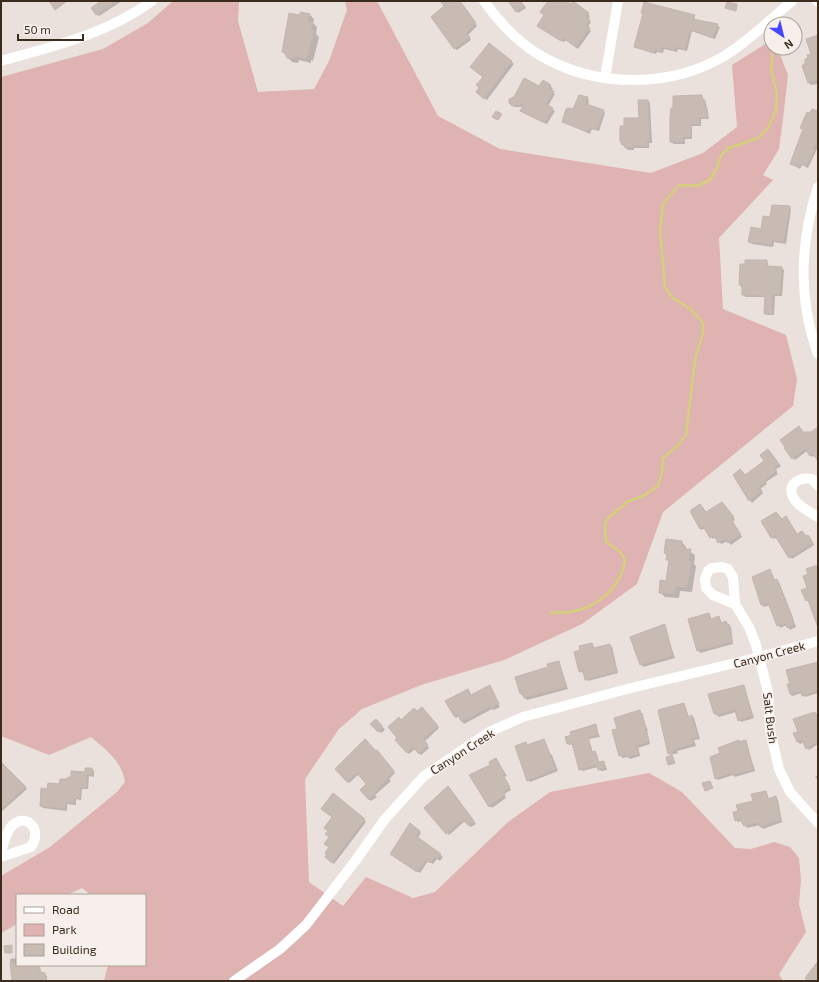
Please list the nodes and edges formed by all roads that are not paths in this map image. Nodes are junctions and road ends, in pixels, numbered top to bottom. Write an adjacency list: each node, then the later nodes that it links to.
1 (152, 1): 5 (street)
2 (484, 1): 6 (street)
3 (618, 1): 6 (street)
4 (792, 1): 6 (street)
5 (1, 61)
6 (605, 78)
7 (818, 187): 8 (street)
8 (818, 354)
9 (818, 486): 10 (street)
10 (818, 517)
11 (735, 604): 13 (street, Salt Bush)
12 (818, 641): 13 (street, Canyon Creek)
13 (760, 657): 14 (street, Salt Bush); 17 (street, Canyon Creek)
14 (818, 823)
15 (1, 851): 16 (street)
16 (1, 857)
17 (234, 981)

